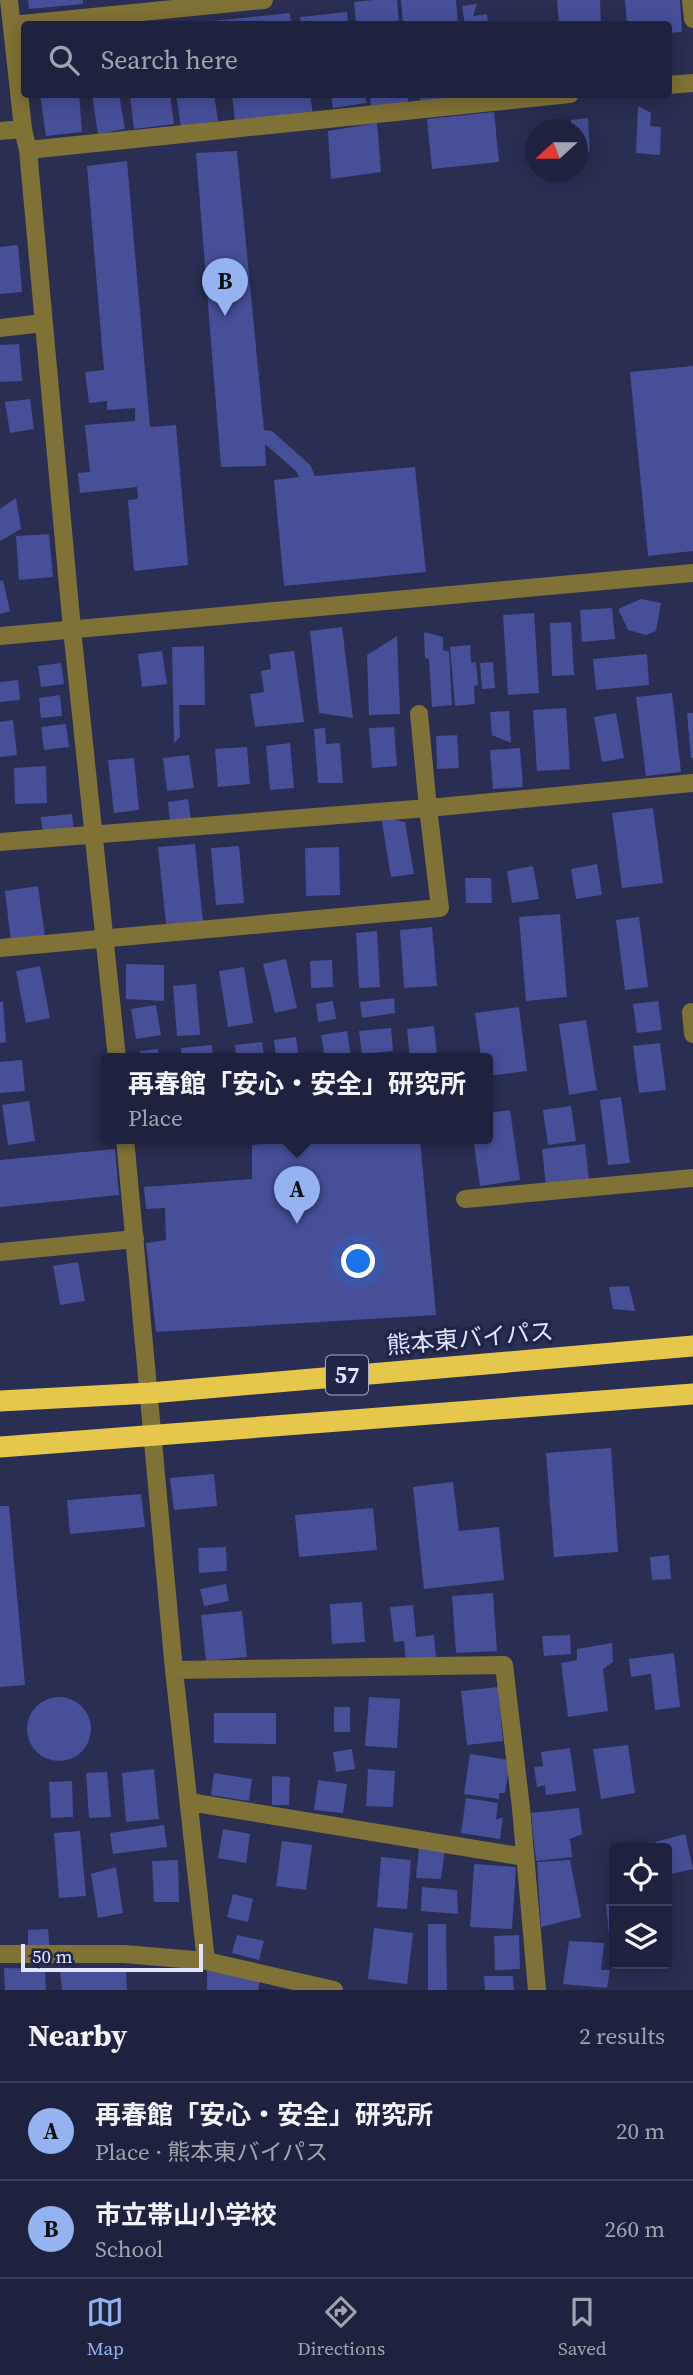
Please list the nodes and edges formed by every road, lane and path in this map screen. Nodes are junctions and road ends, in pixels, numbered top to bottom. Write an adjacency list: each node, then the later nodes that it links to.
1 (9, 0): 7 (street)
2 (264, 0): 5 (street)
3 (691, 0): 4 (street)
4 (693, 19)
5 (52, 21)
6 (21, 24): 7 (street)
7 (12, 25): 11 (street)
8 (693, 83): 9 (street)
9 (672, 85)
10 (531, 98): 13 (street)
11 (23, 129): 12 (street); 13 (street)
12 (0, 131)
13 (28, 150): 14 (street)
14 (43, 323): 15 (street); 17 (street)
15 (0, 328)
16 (693, 573): 17 (street)
17 (72, 629): 18 (street); 22 (street)
18 (0, 636)
19 (419, 714): 21 (street)
20 (693, 783): 21 (street)
21 (428, 808): 22 (street); 24 (street)
22 (94, 833): 23 (street); 24 (street)
23 (0, 842)
24 (106, 937): 25 (street); 28 (street)
25 (0, 948)
26 (691, 1012): 27 (street)
27 (693, 1034)
28 (117, 1053)
29 (126, 1144): 32 (street)
30 (693, 1178): 31 (street)
31 (465, 1199)
32 (135, 1239): 33 (street); 35 (street)
33 (0, 1252)
34 (693, 1346): 35 (highway, 熊本東バイパス / 57)
35 (150, 1393): 37 (highway, 熊本東バイパス / 57); 38 (street)
36 (693, 1394): 38 (highway, 57)
37 (0, 1401)
38 (153, 1434): 39 (highway, 57); 40 (street)
39 (0, 1447)
40 (174, 1670): 41 (street); 42 (street)
41 (189, 1802): 42 (street); 44 (street)
42 (525, 1857): 46 (street)
43 (0, 1954): 44 (street)
44 (206, 1961): 45 (street)
45 (334, 1990)
46 (537, 1990)

